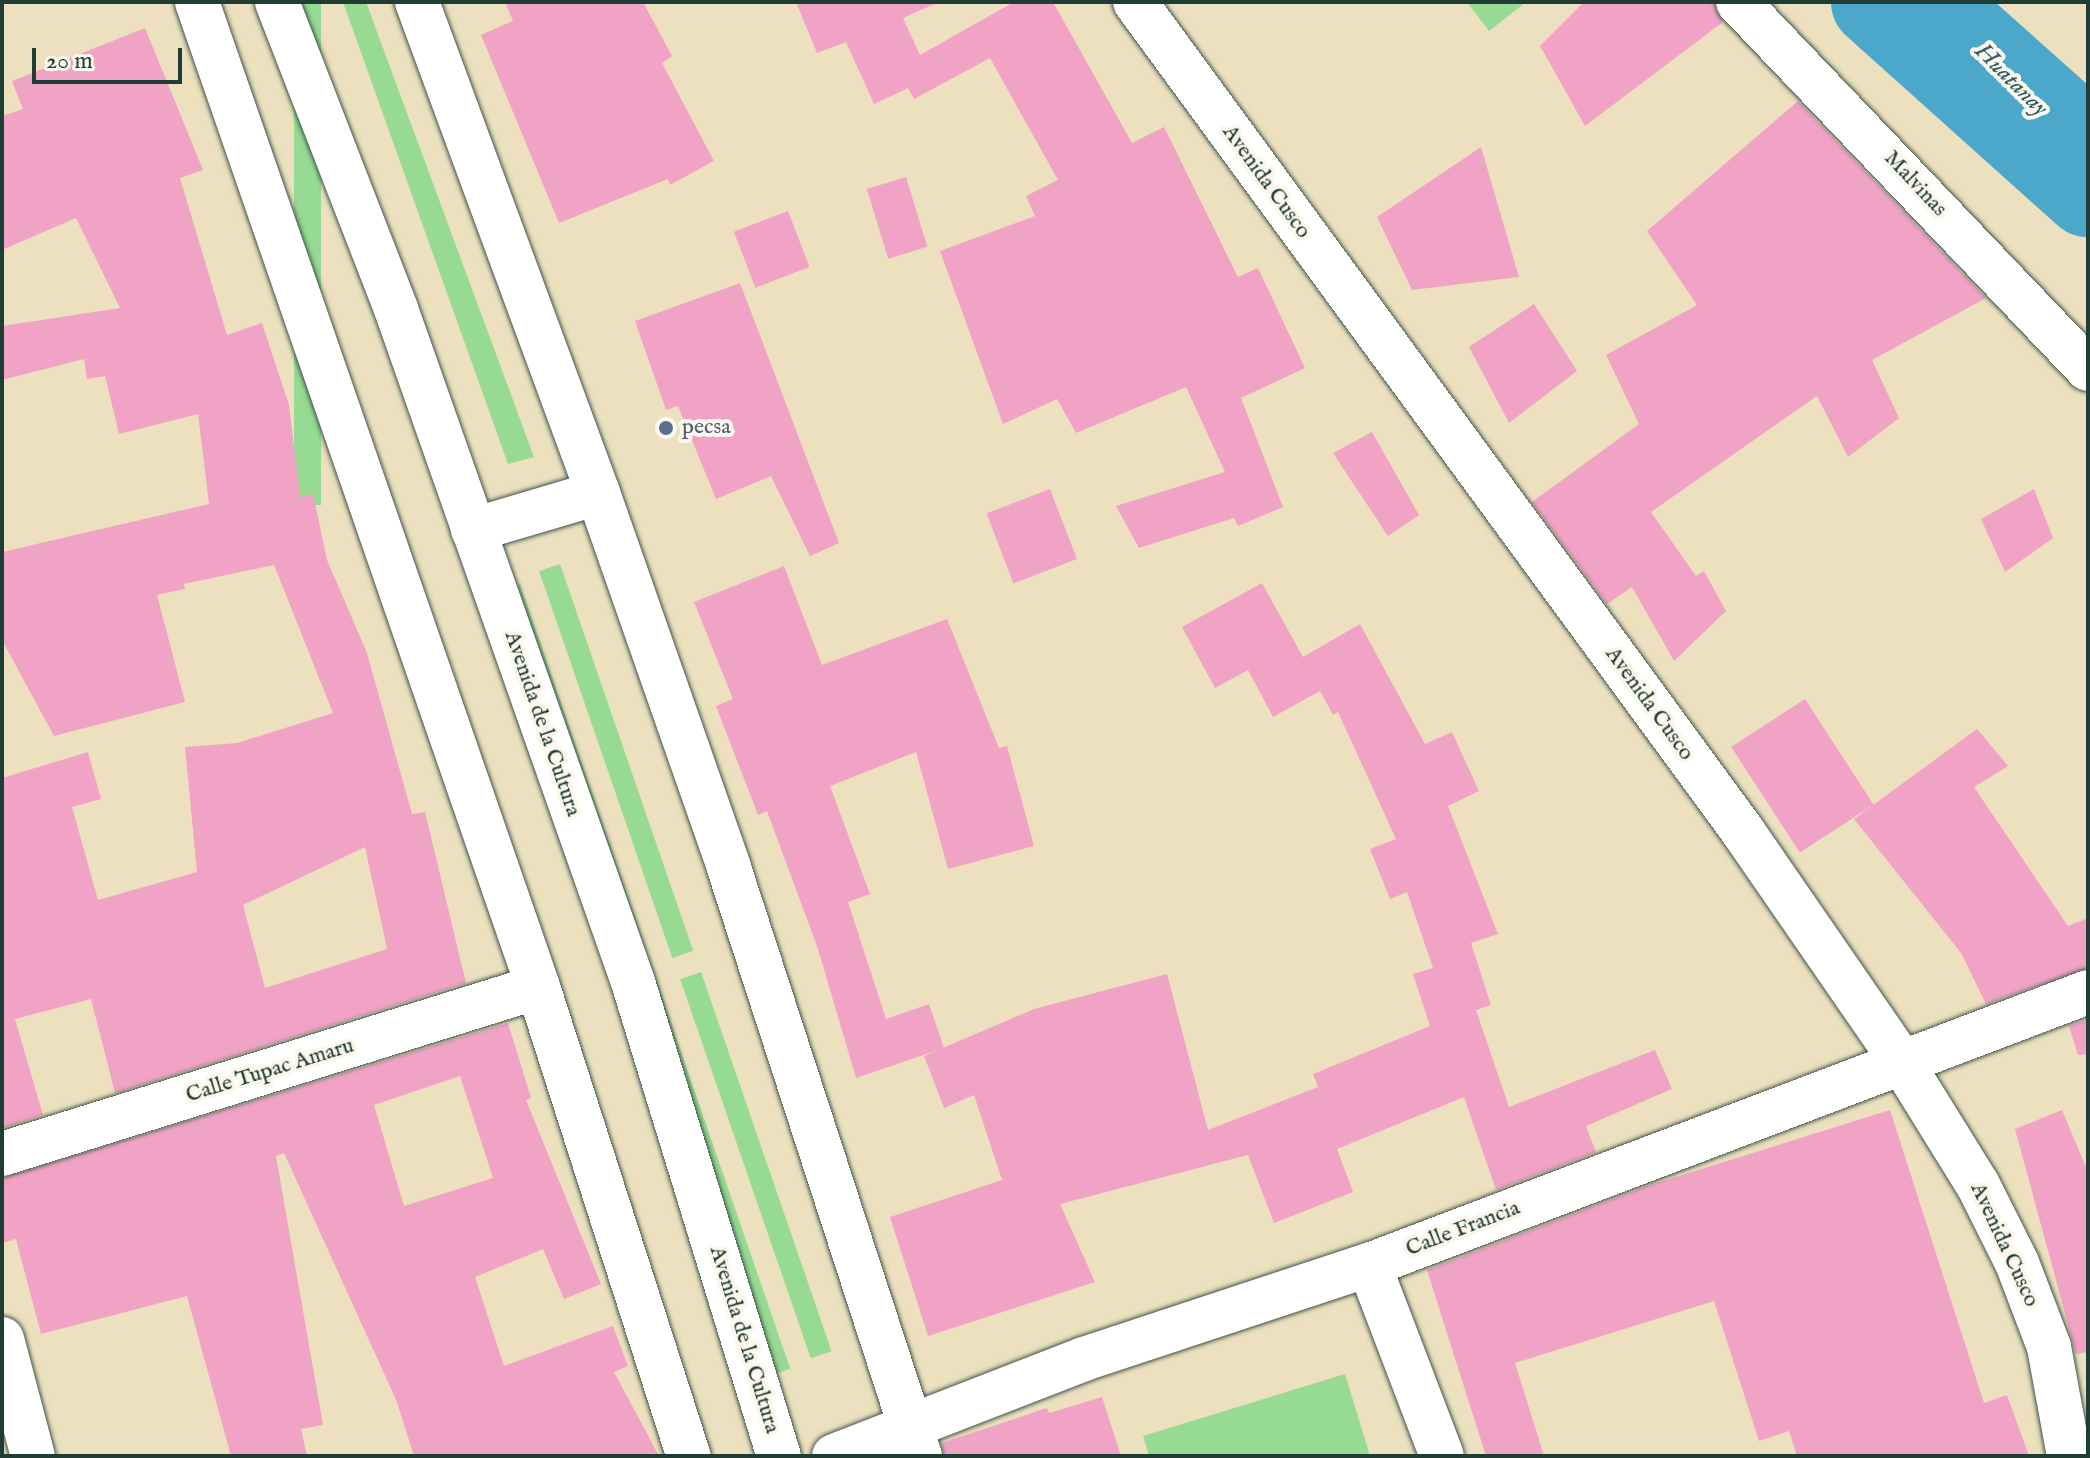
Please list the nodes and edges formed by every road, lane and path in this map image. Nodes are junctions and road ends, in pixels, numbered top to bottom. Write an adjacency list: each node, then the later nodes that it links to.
1 (197, 2): 9 (main road)
2 (277, 2): 8 (main road, Avenida de la Cultura)
3 (417, 2): 7 (main road)
4 (1135, 2): 11 (main road, Avenida Cusco)
5 (1738, 2): 6 (main road, Malvinas)
6 (2088, 369)
7 (598, 493): 8 (main road); 15 (main road)
8 (473, 530): 18 (main road, Avenida de la Cultura)
9 (538, 987): 12 (main road, Calle Tupac Amaru); 17 (main road)
10 (2088, 992): 11 (main road, Calle Francia)
11 (1901, 1061): 13 (main road, Calle Francia); 21 (main road, Avenida Cusco)
12 (2, 1154)
13 (1369, 1265): 15 (main road, Calle Francia); 20 (main road)
14 (2, 1339): 16 (main road)
15 (916, 1441): 19 (main road, Calle Francia)
16 (33, 1456)
17 (689, 1456)
18 (779, 1456)
19 (834, 1456)
20 (1442, 1456)
21 (2069, 1456)

